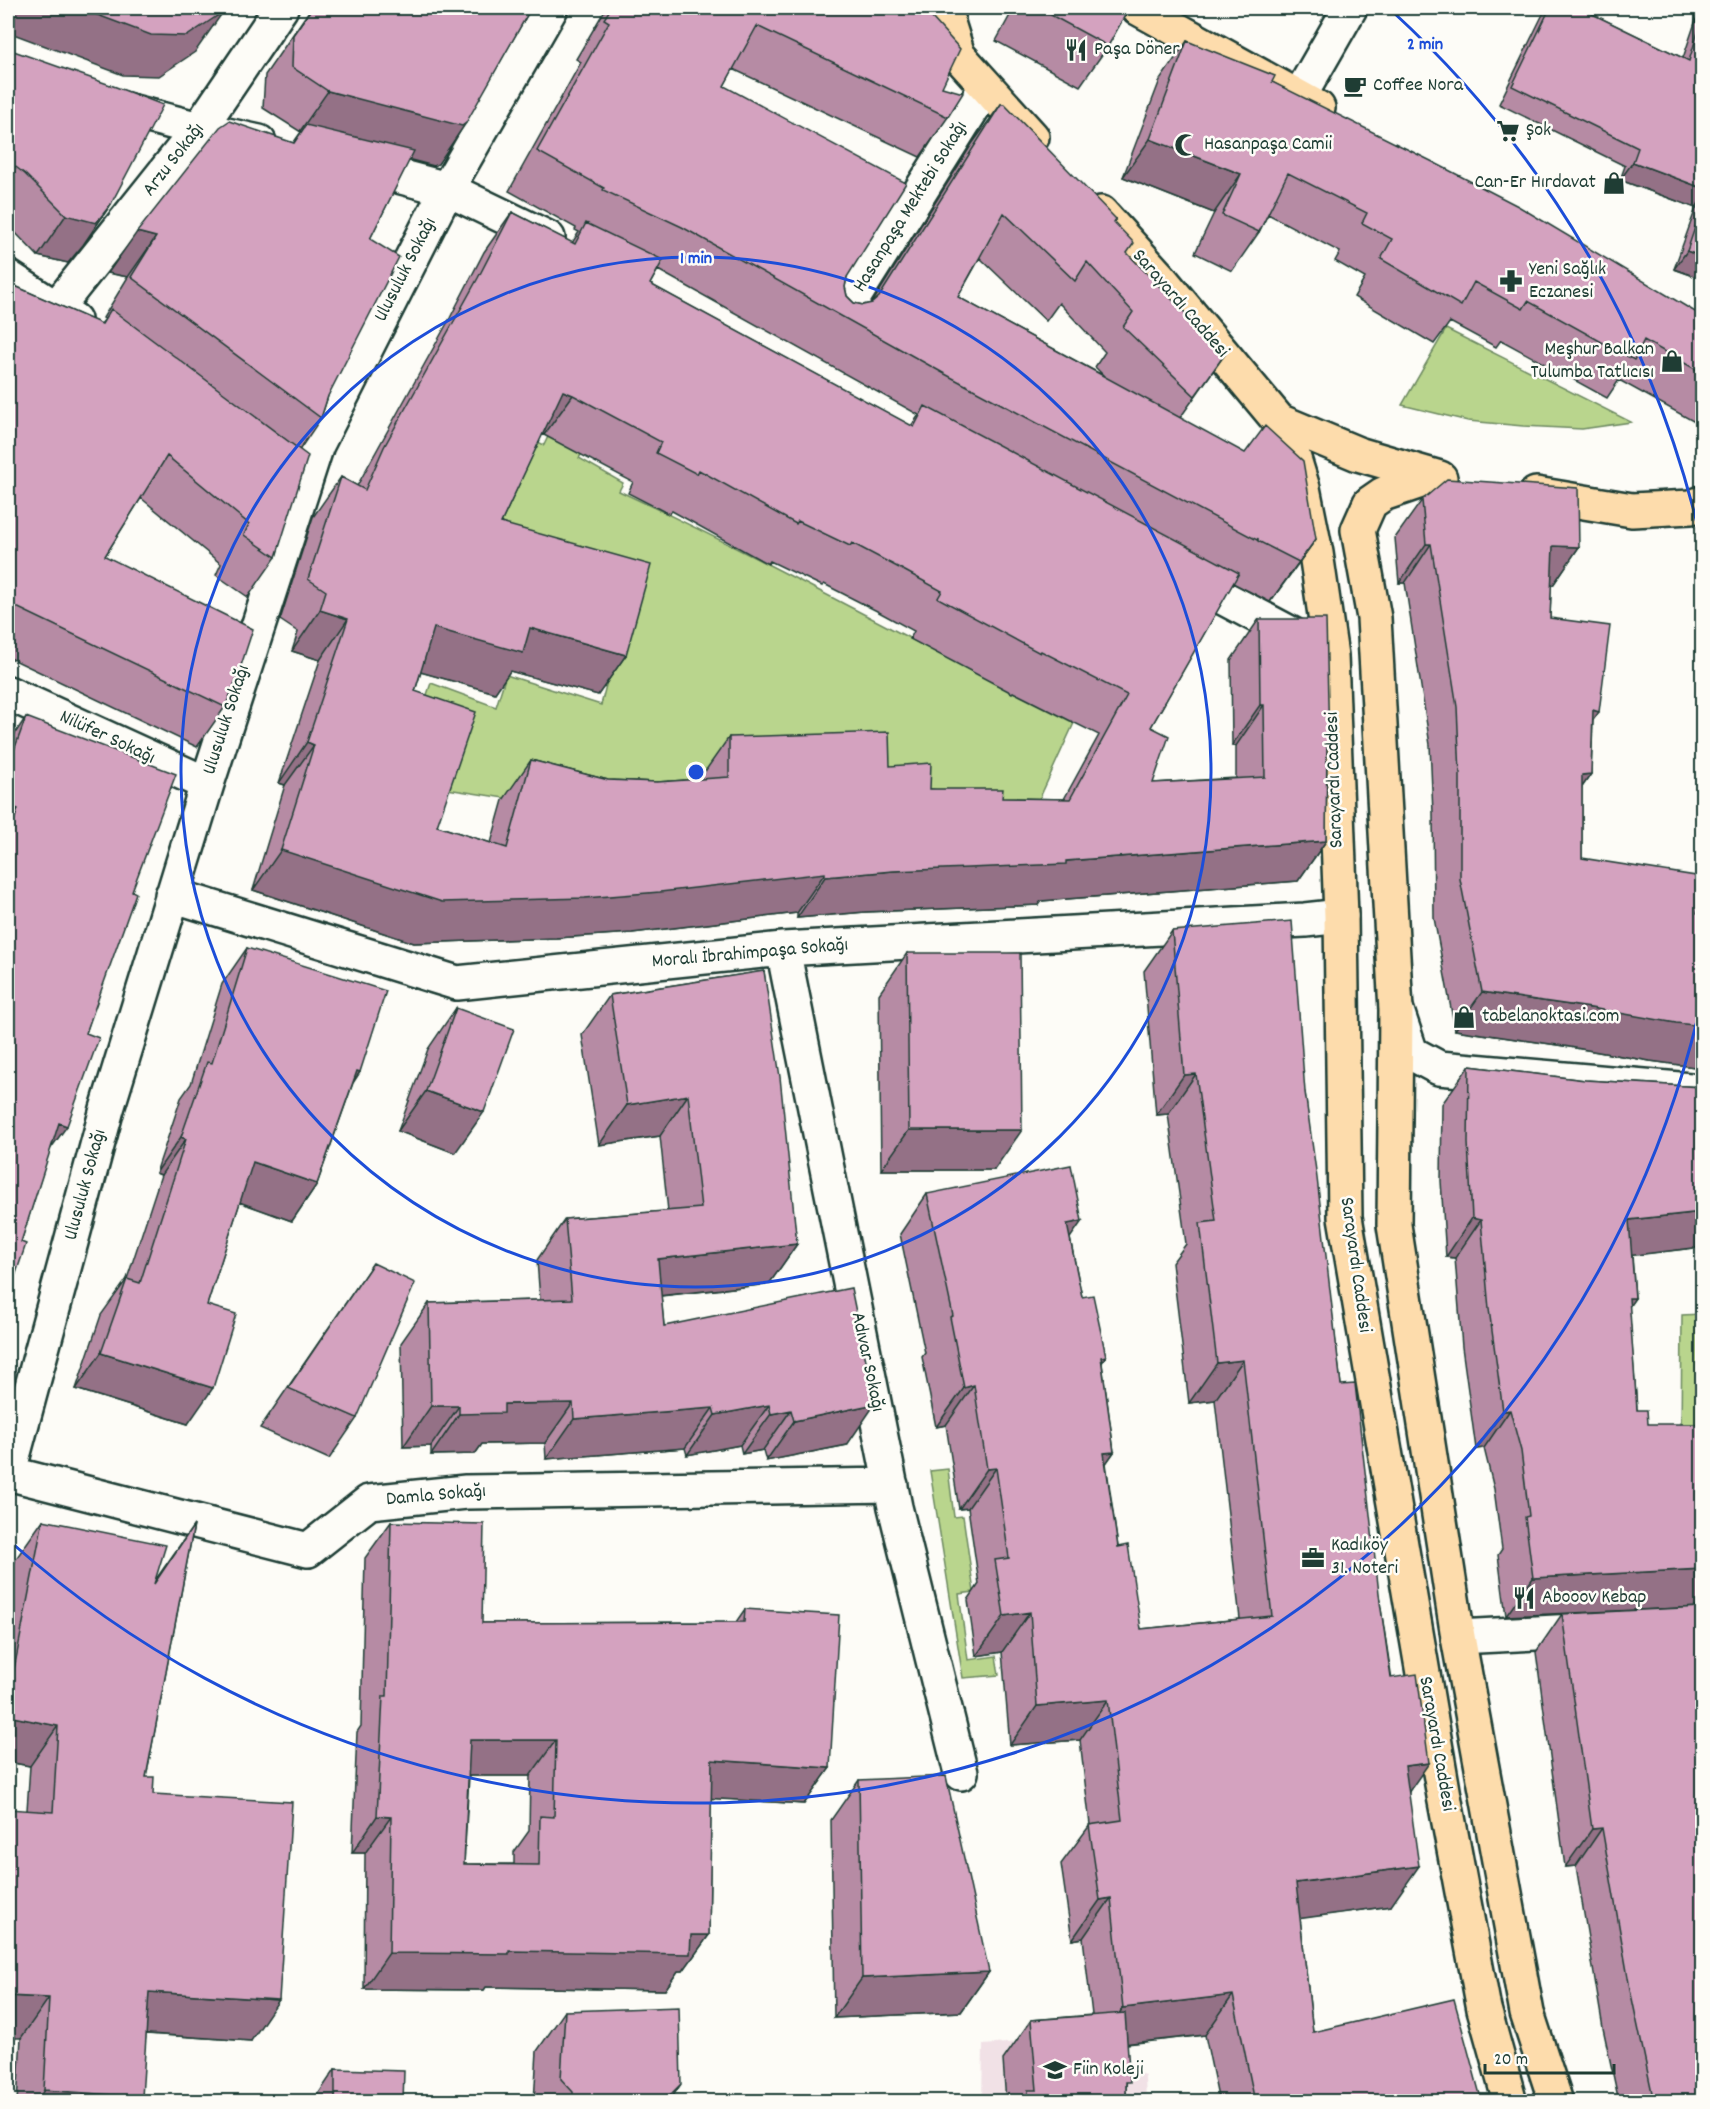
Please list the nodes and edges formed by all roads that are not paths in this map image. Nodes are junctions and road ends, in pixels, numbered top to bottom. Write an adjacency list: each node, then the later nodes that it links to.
1 (281, 8): 10 (street, Arzu Sokağı)
2 (551, 8): 14 (street, Ulusuluk Sokağı)
3 (948, 8): 6 (main road)
4 (1138, 8): 7 (main road)
5 (1350, 8): 7 (street)
6 (986, 87): 13 (main road); 19 (street, Hasanpaşa Mektebi Sokağı)
7 (1299, 97): 9 (main road)
8 (86, 100): 10 (street)
9 (1341, 121)
10 (199, 129): 11 (street); 18 (street, Arzu Sokağı)
11 (289, 148)
12 (322, 155): 14 (street)
13 (1049, 156)
14 (447, 189): 16 (street); 25 (street, Ulusuluk Sokağı)
15 (1080, 190): 21 (main road, Sarayardı Caddesi)
16 (573, 250)
17 (8, 277): 18 (street)
18 (57, 307): 20 (street)
19 (835, 327)
20 (95, 335)
21 (1279, 421): 23 (main road, Sarayardı Caddesi); 29 (main road, Sarayardı Caddesi)
22 (274, 468): 25 (street)
23 (1433, 477): 24 (main road, Sarayardı Caddesi); 35 (main road, Sarayardı Caddesi)
24 (1468, 483)
25 (302, 489): 31 (street, Ulusuluk Sokağı)
26 (1503, 489): 27 (main road)
27 (1702, 503)
28 (1162, 566): 29 (street)
29 (1331, 656): 33 (main road, Sarayardı Caddesi)
30 (8, 693): 31 (street, Nilüfer Sokağı)
31 (207, 784): 32 (street, Ulusuluk Sokağı)
32 (172, 895): 34 (street, Moralı İbrahimpaşa Sokağı); 37 (street, Ulusuluk Sokağı)
33 (1341, 916): 34 (street, Moralı İbrahimpaşa Sokağı); 42 (main road, Sarayardı Caddesi)
34 (783, 949): 38 (street, Adıvar Sokağı)
35 (1396, 1010): 36 (street); 40 (main road, Sarayardı Caddesi)
36 (1702, 1091)
37 (8, 1474): 38 (street, Damla Sokağı)
38 (891, 1485): 41 (street, Adıvar Sokağı)
39 (1620, 1629): 40 (street)
40 (1458, 1637): 43 (main road, Sarayardı Caddesi)
41 (961, 1773)
42 (1510, 2102)
43 (1556, 2102)

